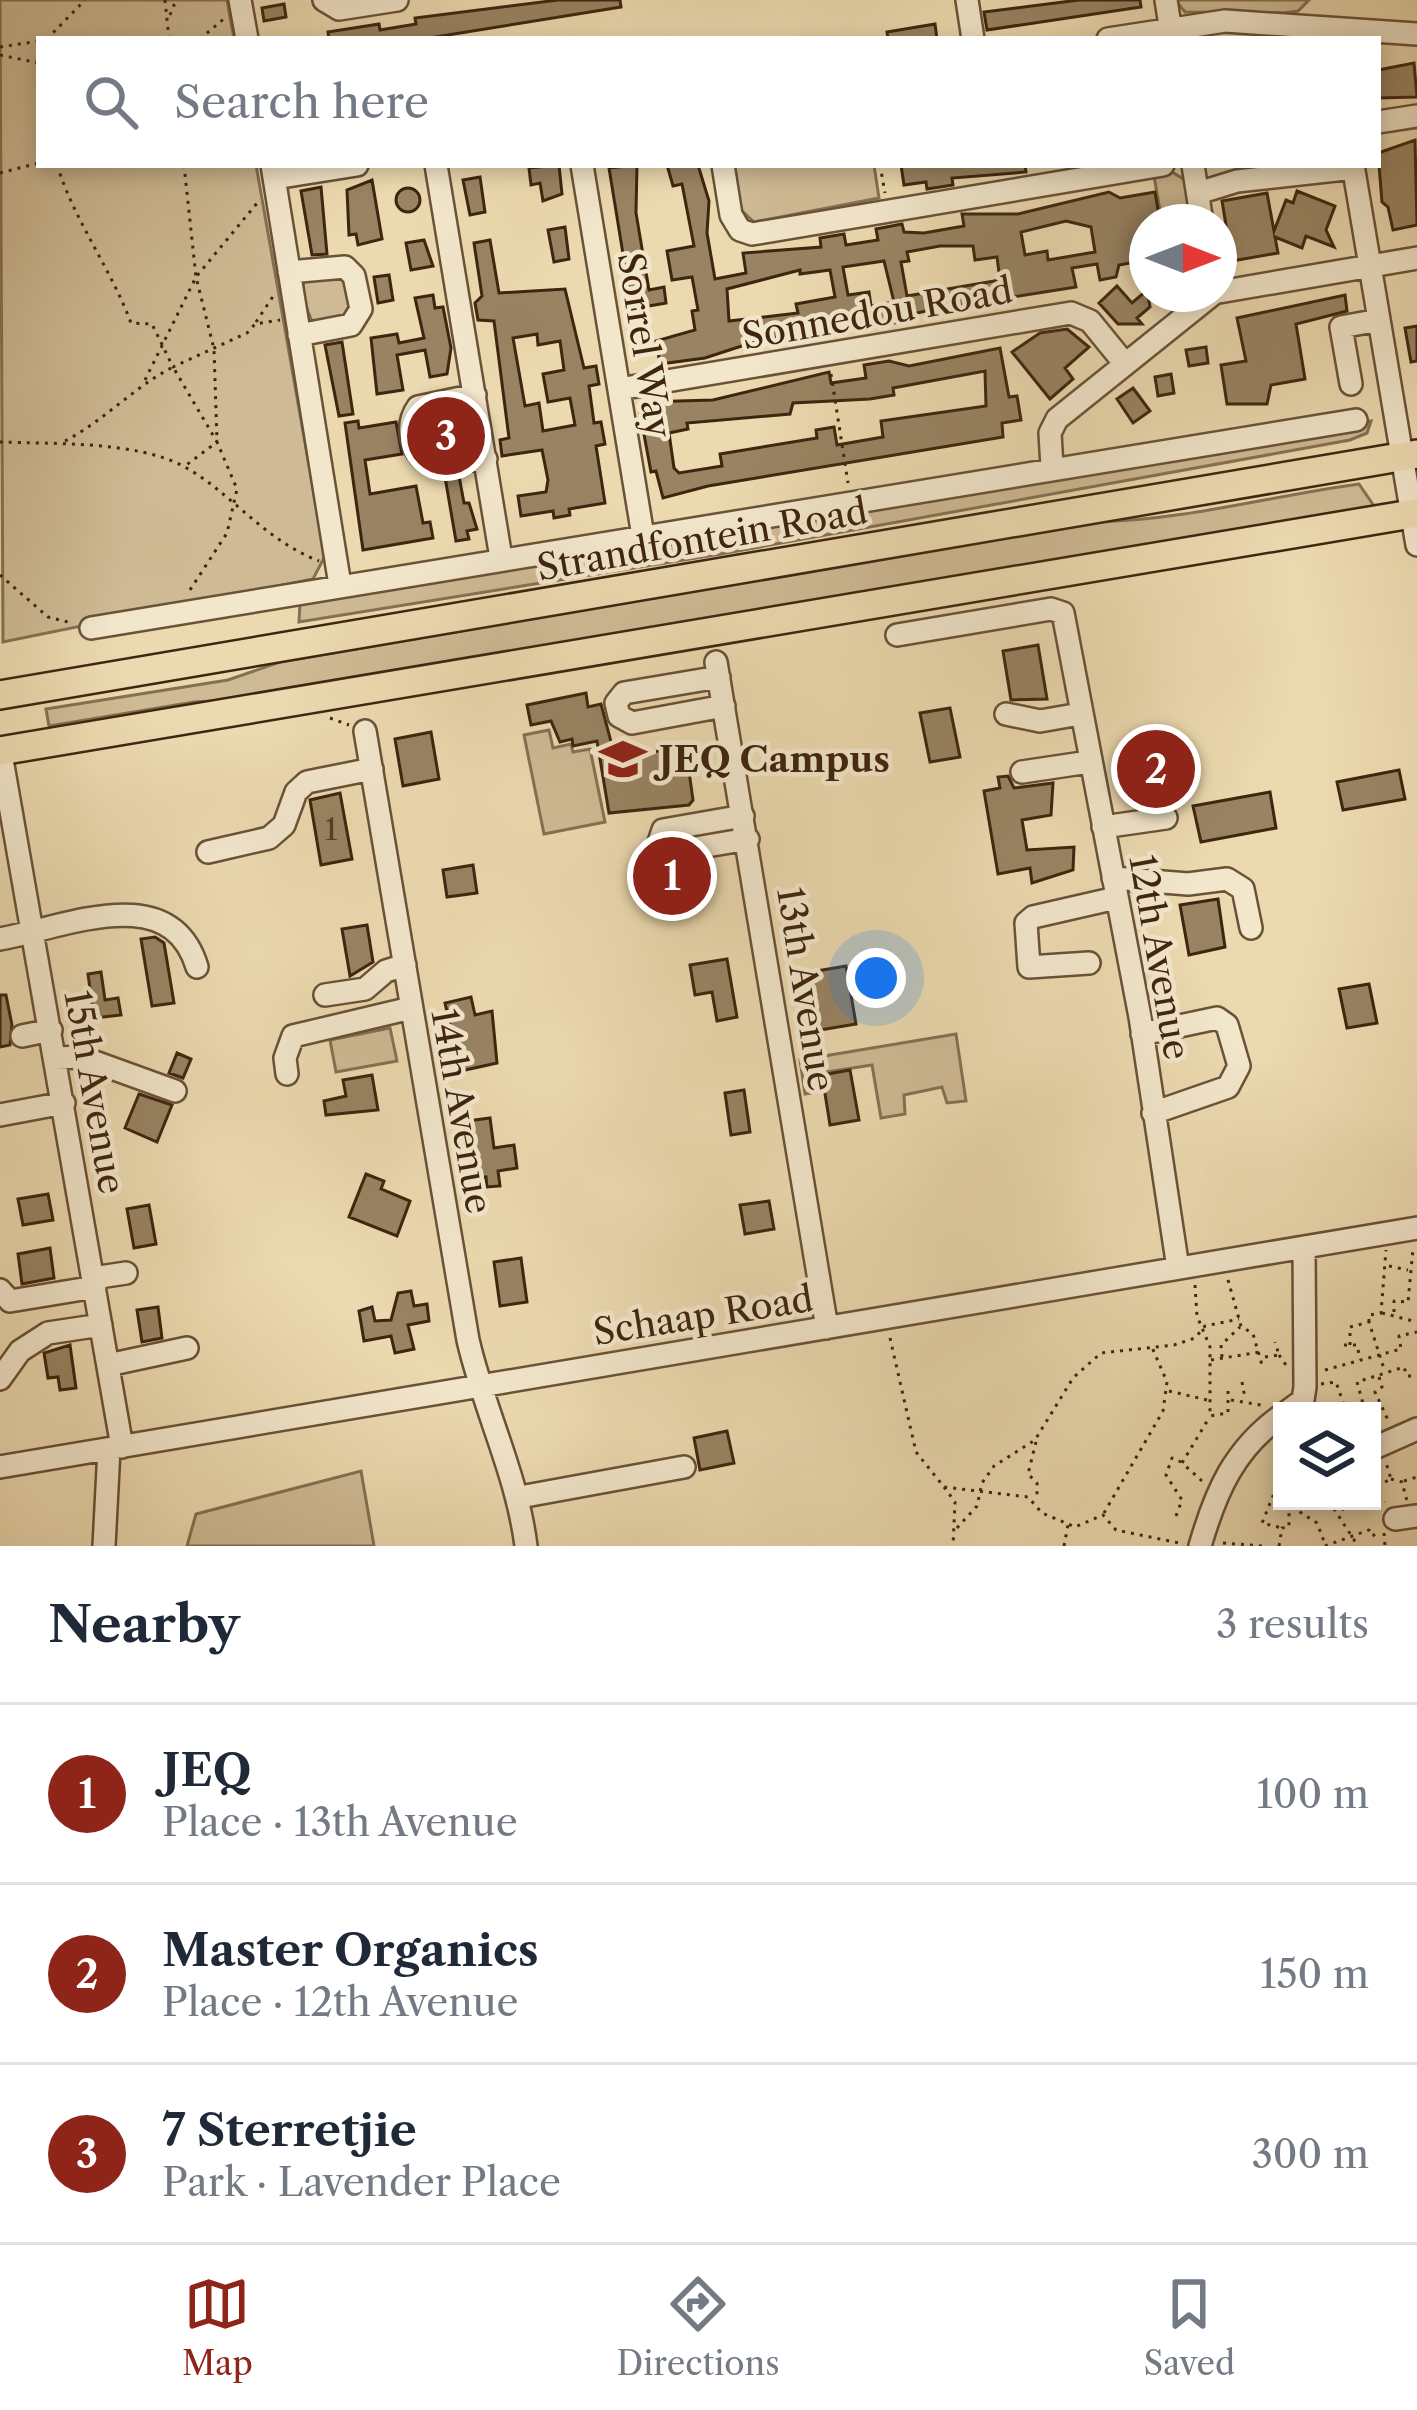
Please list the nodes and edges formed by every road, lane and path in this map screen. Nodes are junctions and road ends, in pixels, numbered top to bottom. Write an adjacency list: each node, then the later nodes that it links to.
1 (85, 0): 14 (path)
2 (165, 0): 10 (path)
3 (176, 0): 10 (path)
4 (324, 0): 5 (street)
5 (397, 0)
6 (967, 0): 18 (street)
7 (1166, 0): 12 (street)
8 (1326, 0): 11 (street)
9 (240, 2): 16 (path); 17 (street)
10 (169, 20): 15 (path)
11 (1331, 33): 12 (street); 13 (street)
12 (1172, 34)
13 (1417, 34)
14 (49, 36)
15 (169, 36)
16 (203, 36)
17 (247, 36)
18 (973, 36)
19 (36, 41): 20 (path)
20 (0, 47)
21 (0, 55): 22 (path)
22 (36, 62)
23 (1417, 116): 24 (street)
24 (1381, 122)
25 (36, 164): 37 (path)
26 (58, 168): 51 (path)
27 (184, 168): 45 (path)
28 (335, 168): 38 (street)
29 (437, 168): 59 (street)
30 (582, 168): 58 (street, Sorrel Way)
31 (723, 168): 41 (street)
32 (881, 168): 41 (path)
33 (1145, 168): 41 (street)
34 (1194, 168): 39 (street)
35 (1338, 168): 39 (street)
36 (1354, 168): 43 (street)
37 (0, 173)
38 (275, 176): 44 (street); 45 (path)
39 (1198, 193): 40 (street)
40 (1200, 204)
41 (888, 211)
42 (1417, 258): 43 (street)
43 (1370, 266): 46 (street); 48 (street)
44 (289, 272): 49 (path); 50 (street); 50 (street)
45 (196, 277): 51 (path); 52 (path)
46 (1237, 289)
47 (1192, 312): 54 (street)
48 (1379, 320): 57 (street); 64 (street)
49 (255, 324): 50 (path); 52 (path)
50 (298, 327): 75 (street)
51 (161, 345): 55 (path); 56 (path)
52 (214, 349): 55 (path); 63 (path)
53 (828, 355): 54 (street, Sonnedou Road); 58 (street, Sonnedou Road); 68 (path)
54 (1125, 364): 67 (street)
55 (172, 367): 56 (path); 63 (path)
56 (144, 382): 62 (path)
57 (1351, 384)
58 (619, 388): 71 (street, Sorrel Way)
59 (475, 395): 65 (street); 65 (street)
60 (1356, 420): 67 (street, Strandfontein Road)
61 (0, 442): 62 (path)
62 (64, 442): 66 (path)
63 (218, 442): 66 (path); 69 (path)
64 (1409, 455): 70 (street); 79 (main road, Strandfontein Road)
65 (486, 459): 73 (street)
66 (184, 466): 69 (path)
67 (1052, 467): 68 (street, Strandfontein Road)
68 (851, 500): 71 (street, Strandfontein Road)
69 (235, 509): 75 (path); 76 (path)
70 (1414, 514): 72 (street); 85 (main road)
71 (643, 536): 73 (street, Strandfontein Road)
72 (1417, 545)
73 (501, 558): 75 (street, Strandfontein Road)
74 (0, 575): 77 (path)
75 (339, 577): 76 (street, Strandfontein Road)
76 (175, 614): 77 (street, Strandfontein Road)
77 (91, 628)
78 (897, 635): 82 (street, 12th Avenue)
79 (0, 695)
80 (724, 706): 80 (street, 13th Avenue); 90 (street, 13th Avenue)
81 (1006, 714): 82 (street)
82 (1080, 714): 86 (street, 12th Avenue)
83 (323, 716): 84 (path)
84 (365, 730): 87 (street, 14th Avenue)
85 (0, 750): 89 (street, 15th Avenue)
86 (1089, 762): 88 (street); 92 (street, 12th Avenue)
87 (372, 769): 94 (street); 100 (street, 14th Avenue)
88 (1022, 772)
89 (7, 813): 97 (street, 15th Avenue)
90 (743, 816): 93 (street, 13th Avenue); 93 (street)
91 (1166, 818): 92 (street)
92 (1103, 827): 95 (street, 12th Avenue)
93 (748, 839): 133 (street, 13th Avenue)
94 (208, 852)
95 (1114, 888): 96 (street); 99 (street); 105 (street, 12th Avenue)
96 (1251, 928)
97 (34, 932): 98 (street); 101 (street); 104 (street, 15th Avenue)
98 (0, 938)
99 (1089, 963)
100 (405, 965): 102 (street); 103 (street, 14th Avenue)
101 (197, 967)
102 (326, 995)
103 (411, 1008): 108 (street); 152 (street, 14th Avenue)
104 (51, 1030): 106 (street); 107 (street, 15th Avenue)
105 (1142, 1034): 111 (street, 12th Avenue); 111 (street)
106 (22, 1036)
107 (56, 1058): 109 (street); 110 (street, 15th Avenue)
108 (287, 1074)
109 (176, 1091)
110 (64, 1103): 112 (street); 121 (street, 15th Avenue)
111 (1153, 1113): 118 (street, 12th Avenue)
112 (0, 1114)
113 (1401, 1231): 114 (street, Schaap Road); 115 (path); 117 (path)
114 (1304, 1247): 116 (street, Schaap Road); 158 (street)
115 (1415, 1260): 119 (path)
116 (1223, 1261): 118 (street, Schaap Road); 127 (path)
117 (1387, 1266): 119 (path); 126 (path)
118 (1186, 1267): 128 (street, Schaap Road); 134 (path)
119 (1413, 1272): 123 (path)
120 (126, 1273): 121 (street)
121 (94, 1282): 122 (street); 131 (street, 15th Avenue)
122 (0, 1290)
123 (1408, 1296): 124 (path); 125 (path)
124 (1417, 1297)
125 (1394, 1312): 126 (path); 130 (path)
126 (1381, 1313): 129 (path)
127 (1239, 1318): 132 (path); 134 (path)
128 (877, 1319): 133 (street, Schaap Road); 175 (path)
129 (1369, 1322): 142 (path); 145 (path)
130 (1417, 1322)
131 (101, 1325): 146 (street, 15th Avenue); 150 (street)
132 (1241, 1326): 138 (path); 141 (path)
133 (827, 1328): 152 (street, Schaap Road)
134 (1202, 1332): 137 (path); 140 (path)
135 (1417, 1332): 142 (path)
136 (1275, 1342): 141 (path)
137 (1151, 1345): 153 (path); 166 (path)
138 (1220, 1347): 140 (path); 143 (path)
139 (187, 1348): 146 (street)
140 (1210, 1348): 144 (path)
141 (1262, 1355): 143 (path); 147 (path)
142 (1380, 1356): 145 (path); 148 (path)
143 (1222, 1359): 144 (path)
144 (1210, 1360): 156 (path)
145 (1361, 1360): 159 (path)
146 (108, 1365): 168 (street, 15th Avenue)
147 (1262, 1365)
148 (1382, 1374): 149 (path); 160 (path); 167 (path)
149 (1417, 1376)
150 (0, 1378)
151 (1242, 1382): 155 (path)
152 (478, 1386): 168 (street, Schaap Road); 181 (street, 14th Avenue)
153 (1166, 1390): 156 (path); 186 (path)
154 (1228, 1391): 157 (path)
155 (1246, 1399): 157 (path); 161 (path)
156 (1208, 1400): 163 (path)
157 (1229, 1400): 162 (path)
158 (1300, 1402)
159 (1343, 1402)
160 (1363, 1402)
161 (1261, 1405)
162 (1228, 1413): 163 (path); 164 (path)
163 (1210, 1416): 169 (path)
164 (1228, 1422)
165 (1273, 1424): 177 (street)
166 (1036, 1441): 178 (path); 182 (path)
167 (1390, 1441): 174 (path)
168 (116, 1448): 170 (street, Schaap Road); 197 (street, 15th Avenue)
169 (1182, 1463): 177 (path); 187 (path)
170 (0, 1467)
171 (684, 1467): 181 (street)
172 (1417, 1478): 173 (path)
173 (1402, 1481)
174 (1381, 1484)
175 (944, 1487): 178 (path); 190 (path)
176 (1271, 1487): 180 (path)
177 (1217, 1490): 195 (street)
178 (980, 1491): 182 (path); 190 (path)
179 (1381, 1495): 188 (path)
180 (1273, 1496): 191 (path)
181 (520, 1497): 198 (street, 14th Avenue)
182 (1037, 1501): 189 (path)
183 (1288, 1510): 191 (path)
184 (1298, 1510): 205 (path)
185 (1340, 1511): 194 (path)
186 (1103, 1515): 189 (path); 192 (path)
187 (1176, 1516)
188 (1406, 1518)
189 (1068, 1523): 200 (path)
190 (957, 1528): 199 (path)
191 (1282, 1528): 204 (path)
192 (1130, 1532): 193 (path); 201 (path)
193 (1151, 1536): 195 (path); 202 (path)
194 (1351, 1538): 205 (path); 206 (path); 207 (path)
195 (1201, 1544): 196 (path)
196 (1231, 1545): 203 (path)
197 (104, 1546)
198 (526, 1546)
199 (953, 1546)
200 (1064, 1546)
201 (1127, 1546)
202 (1150, 1546)
203 (1263, 1546)
204 (1279, 1546)
205 (1325, 1546)
206 (1358, 1546)
207 (1385, 1546)

